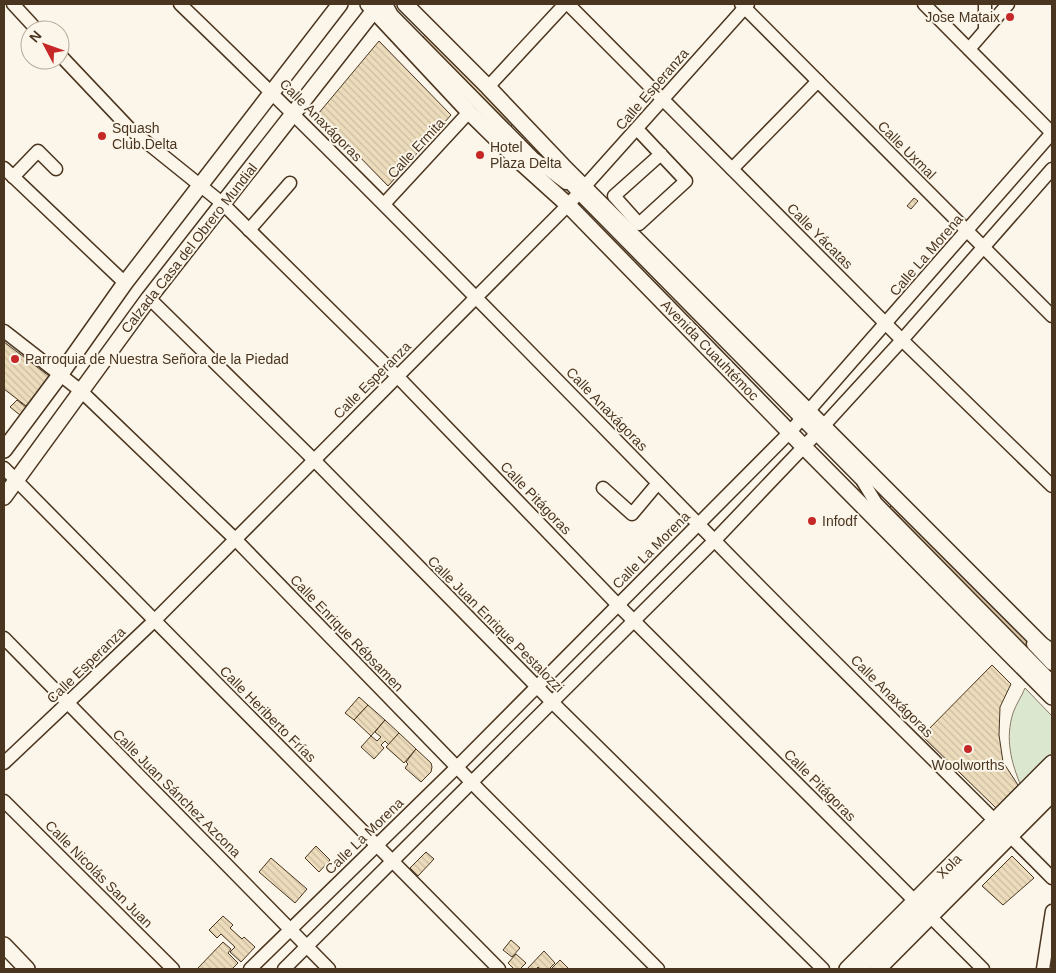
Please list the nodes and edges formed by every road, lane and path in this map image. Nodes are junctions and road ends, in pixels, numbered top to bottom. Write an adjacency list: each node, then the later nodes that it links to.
1 (13, 4): 12 (street)
2 (180, 4): 18 (street, Calle Anaxágoras)
3 (340, 4): 18 (main road, Calzada Casa del Obrero Mundial)
4 (396, 4): 32 (street, Avenida Cuauhtémoc)
5 (405, 4): 17 (main road, Avenida Cuauhtémoc)
6 (567, 4): 17 (street); 19 (street, Calle Yácatas)
7 (924, 4): 14 (street)
8 (985, 4): 13 (street)
9 (1008, 4): 13 (street)
10 (376, 5): 20 (main road, Avenida Cuauhtémoc); 21 (main road, Calzada Casa del Obrero Mundial); 32 (street, Avenida Cuauhtémoc)
11 (744, 5): 16 (street, Calle Uxmal); 19 (street, Calle Esperanza)
12 (28, 20)
13 (985, 30): 14 (street)
14 (970, 49): 23 (street)
15 (70, 66): 31 (street, Calle Pitágoras)
16 (818, 81): 27 (street); 37 (street, Calle Uxmal)
17 (488, 87): 32 (main road, Avenida Cuauhtémoc)
18 (273, 93): 21 (street, Calle Anaxágoras); 31 (main road, Calzada Casa del Obrero Mundial)
19 (663, 100): 22 (street, Calle Esperanza); 27 (street, Calle Yácatas)
20 (469, 112): 34 (street, Calle Ermita); 35 (main road, Avenida Cuauhtémoc)
21 (294, 114): 33 (main road, Calzada Casa del Obrero Mundial); 34 (street, Calle Anaxágoras)
22 (637, 129): 24 (street); 32 (street, Calle Esperanza)
23 (1052, 133): 37 (street, Calle La Morena)
24 (661, 154): 24 (street)
25 (4, 168): 29 (street)
26 (56, 169): 29 (street)
27 (732, 169): 43 (street, Calle Yácatas)
28 (1052, 169): 38 (street)
29 (13, 177): 39 (street)
30 (290, 183): 36 (street)
31 (201, 185): 33 (street, Calle Pitágoras); 39 (main road, Calzada Casa del Obrero Mundial)
32 (582, 190): 35 (street, Calle Esperanza); 49 (main road, Avenida Cuauhtémoc)
33 (222, 203): 36 (street, Calle Pitágoras); 41 (main road, Calzada Casa del Obrero Mundial)
34 (384, 204): 40 (street, Calle Anaxágoras)
35 (568, 204): 40 (street, Calle Esperanza); 51 (main road, Avenida Cuauhtémoc)
36 (249, 230): 47 (street, Calle Pitágoras)
37 (967, 231): 38 (street, Calle Uxmal); 43 (street, Calle La Morena)
38 (983, 248): 42 (street, Calle Uxmal); 45 (street)
39 (125, 283): 46 (main road, Calzada Casa del Obrero Mundial)
40 (476, 296): 47 (street, Calle Esperanza); 58 (street, Calle Anaxágoras)
41 (149, 298): 48 (main road, Calzada Casa del Obrero Mundial); 54 (street, Calle Juan Enrique Pestalozzi)
42 (1052, 316)
43 (886, 323): 45 (street, Calle Yácatas); 49 (street, Calle La Morena)
44 (4, 331): 46 (street, Calle Enrique Rébsamen)
45 (902, 340): 50 (street); 59 (street, Calle Yácatas)
46 (60, 375): 48 (street, Calle Enrique Rébsamen); 53 (main road, Calzada Casa del Obrero Mundial)
47 (397, 376): 54 (street, Calle Esperanza); 65 (street, Calle Pitágoras)
48 (80, 391): 57 (main road, Calzada Casa del Obrero Mundial); 63 (street, Calle Enrique Rébsamen)
49 (805, 416): 50 (main road, Avenida Cuauhtémoc); 51 (street, Calle La Morena)
50 (820, 430): 52 (street); 56 (street, Avenida Cuauhtémoc); 69 (main road, Avenida Cuauhtémoc)
51 (790, 432): 52 (main road, Avenida Cuauhtémoc); 62 (street, Calle La Morena)
52 (804, 447): 64 (street); 73 (main road, Avenida Cuauhtémoc)
53 (4, 450)
54 (314, 460): 63 (street, Calle Esperanza); 72 (street, Calle Juan Enrique Pestalozzi)
55 (4, 468): 57 (street, Calle Heriberto Frías)
56 (862, 480): 70 (street, Avenida Cuauhtémoc); 71 (street, Avenida Cuauhtémoc)
57 (16, 481): 61 (main road, Calzada Casa del Obrero Mundial); 66 (street, Calle Heriberto Frías)
58 (658, 483): 60 (street); 62 (street, Calle Anaxágoras)
59 (1052, 486)
60 (603, 488)
61 (4, 497)
62 (699, 524): 64 (street, Calle Anaxágoras); 65 (street, Calle La Morena)
63 (235, 539): 66 (street, Calle Esperanza); 78 (street, Calle Enrique Rébsamen)
64 (714, 541): 67 (street); 83 (street, Calle Anaxágoras)
65 (617, 604): 67 (street, Calle Pitágoras); 72 (street, Calle La Morena)
66 (154, 621): 75 (street, Calle Esperanza); 84 (street, Calle Heriberto Frías)
67 (634, 621): 74 (street); 87 (street, Calle Pitágoras)
68 (4, 638): 75 (street, Calle Juan Sánchez Azcona)
69 (1052, 652)
70 (1052, 664)
71 (1052, 682)
72 (536, 686): 74 (street, Calle Juan Enrique Pestalozzi); 78 (street, Calle La Morena)
73 (1052, 697)
74 (553, 703): 80 (street); 99 (street, Calle Juan Enrique Pestalozzi)
75 (67, 704): 77 (street, Calle Esperanza); 89 (street, Calle Juan Sánchez Azcona)
76 (1052, 763): 83 (main road, Xola)
77 (4, 764)
78 (457, 767): 80 (street, Calle Enrique Rébsamen); 84 (street, Calle La Morena)
79 (1052, 779): 83 (street)
80 (472, 783): 85 (street); 98 (street, Calle Enrique Rébsamen)
81 (1052, 794): 83 (main road, Xola)
82 (4, 801): 93 (street, Calle Nicolás San Juan)
83 (1003, 828): 86 (street, Calle Anaxágoras); 87 (main road, Xola); 87 (main road, Xola)
84 (376, 845): 85 (street, Calle Heriberto Frías); 89 (street, Calle La Morena)
85 (392, 862): 91 (street); 97 (street, Calle Heriberto Frías)
86 (1052, 878)
87 (923, 908): 100 (main road, Xola); 101 (street); 102 (main road, Xola); 103 (street, Calle Pitágoras)
88 (1052, 911): 104 (street)
89 (289, 930): 91 (street, Calle Juan Sánchez Azcona); 94 (street, Calle La Morena)
90 (4, 945): 92 (main road)
91 (307, 948): 95 (street); 96 (street, Calle Juan Sánchez Azcona)
92 (27, 969)
93 (173, 969)
94 (250, 969)
95 (284, 969)
96 (329, 969)
97 (499, 969)
98 (658, 969)
99 (823, 969)
100 (847, 969)
101 (861, 969)
102 (878, 969)
103 (983, 969)
104 (1042, 969)

